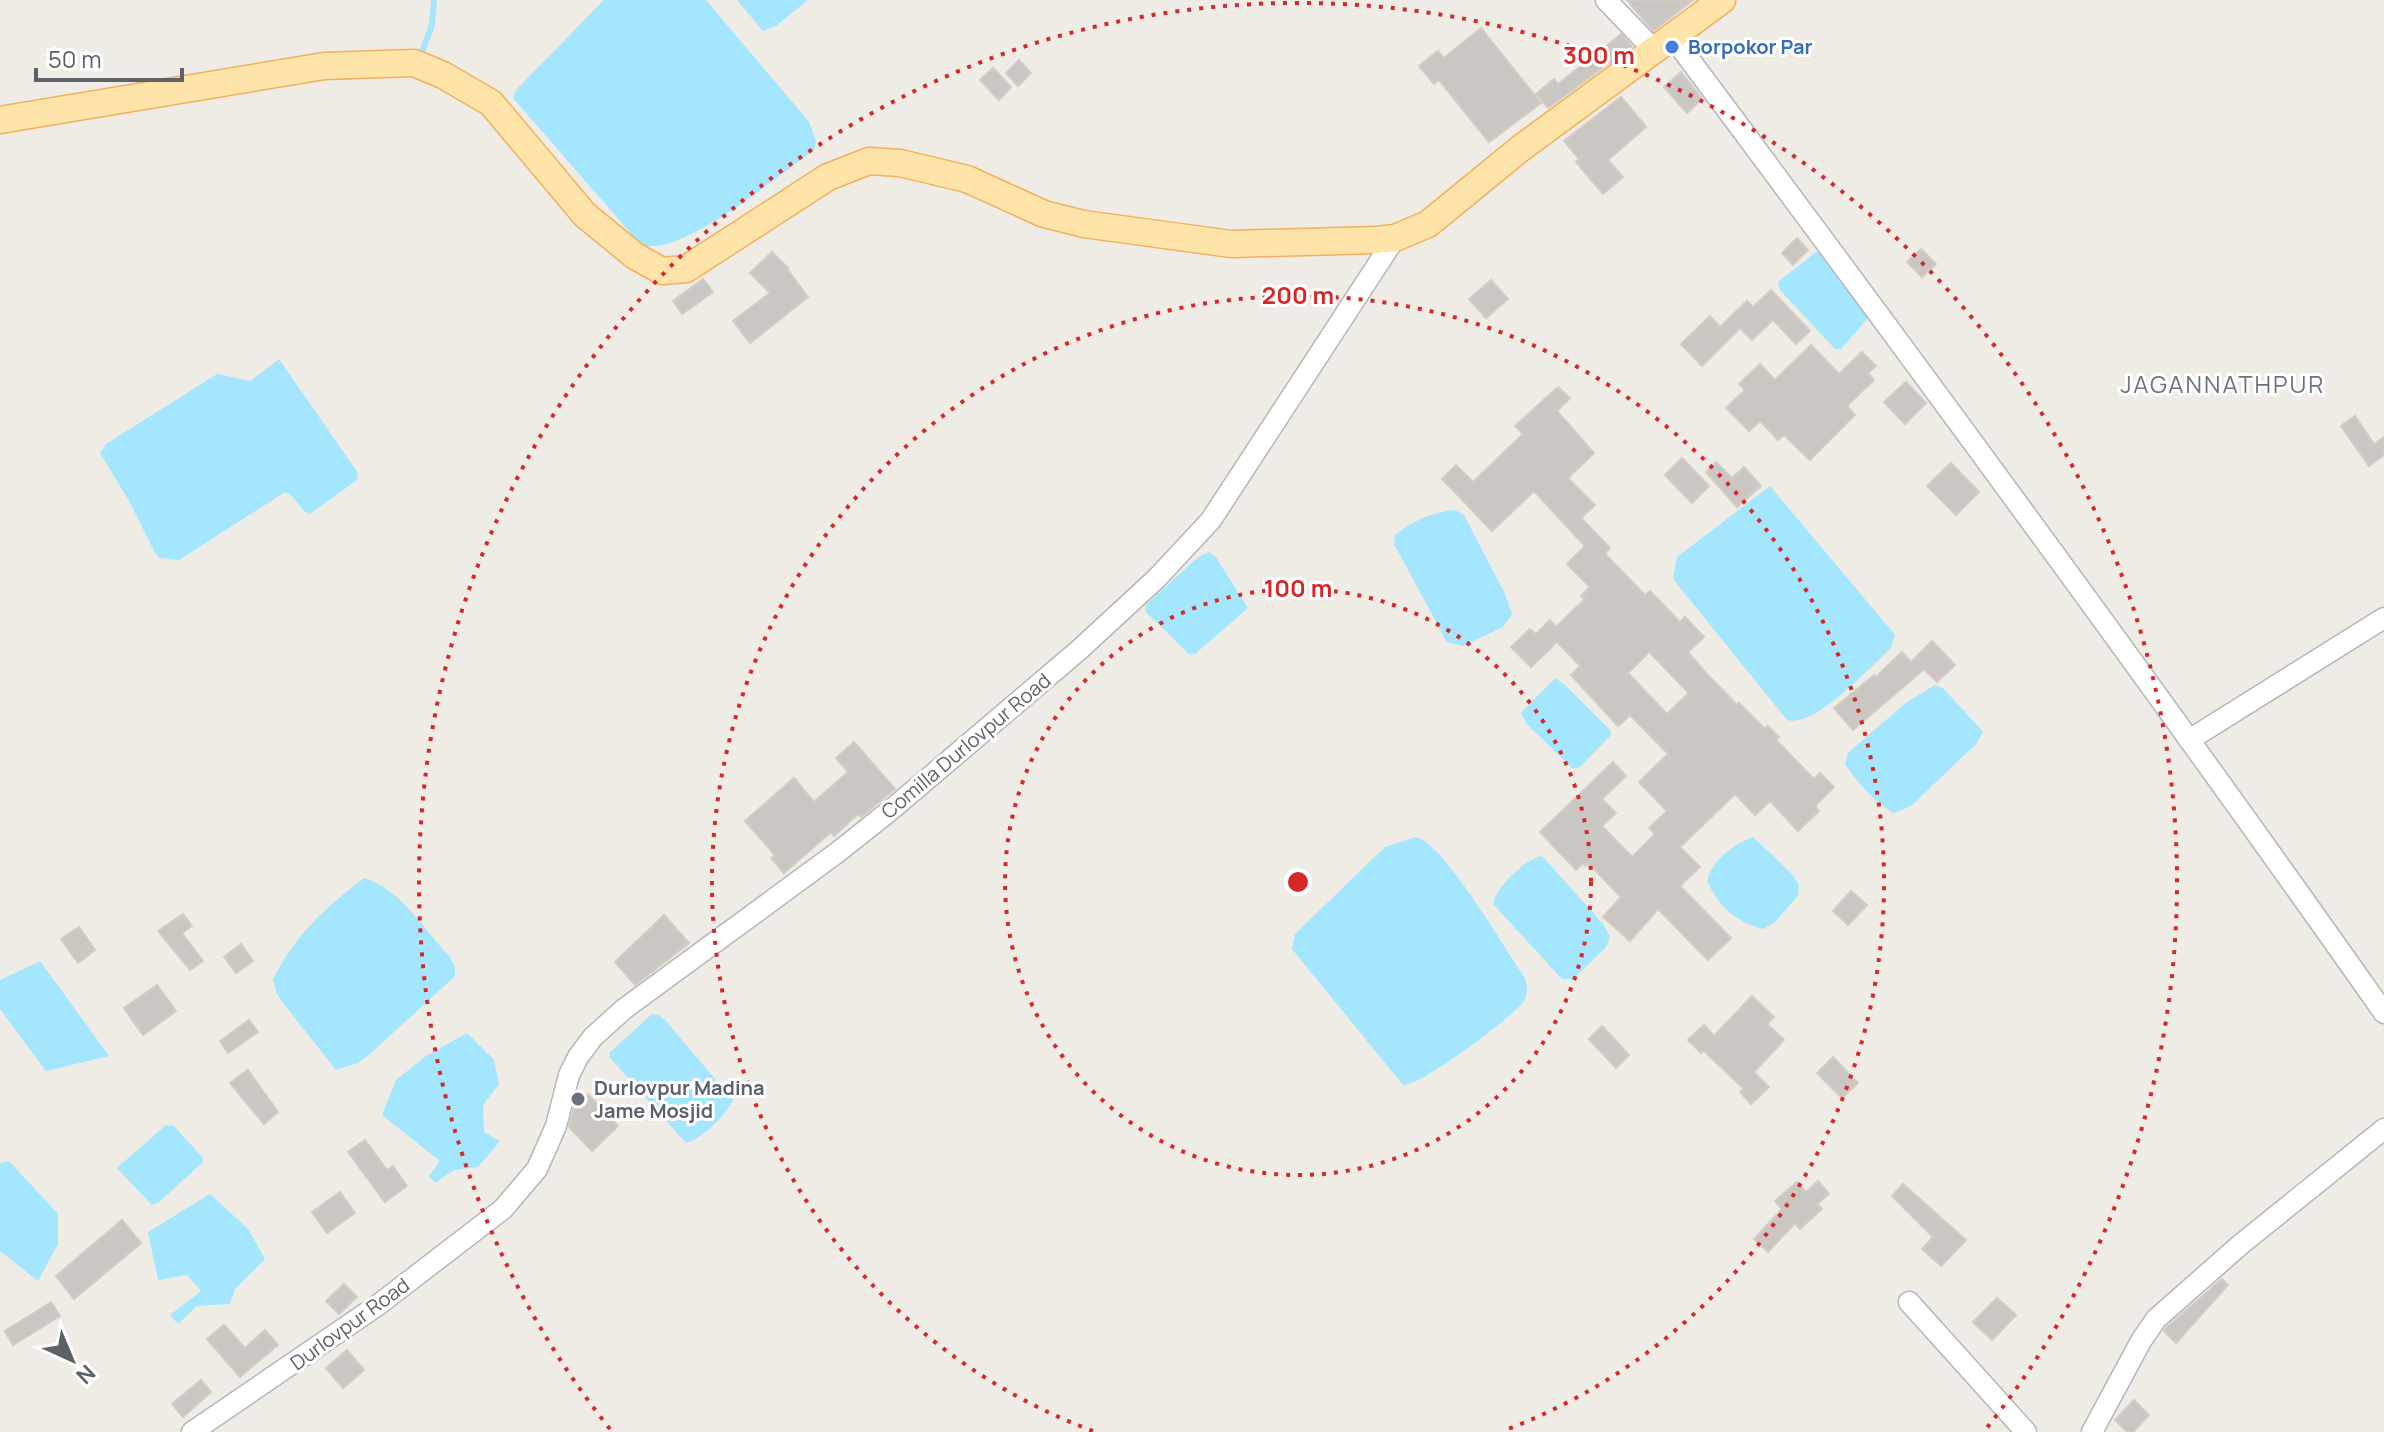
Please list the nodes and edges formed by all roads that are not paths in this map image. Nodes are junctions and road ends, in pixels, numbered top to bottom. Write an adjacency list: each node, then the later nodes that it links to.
1 (1606, 0): 3 (street)
2 (1722, 0): 3 (main road)
3 (1663, 43): 5 (main road); 7 (street)
4 (0, 120): 5 (main road)
5 (1395, 238): 10 (street, Comilla Durlovpur Road)
6 (2384, 618): 7 (street)
7 (2189, 740): 8 (street)
8 (2384, 1013)
9 (2384, 1129): 14 (street)
10 (503, 1209): 12 (street, Durlovpur Road)
11 (1909, 1302): 13 (street)
12 (192, 1432)
13 (2026, 1432)
14 (2092, 1432)

